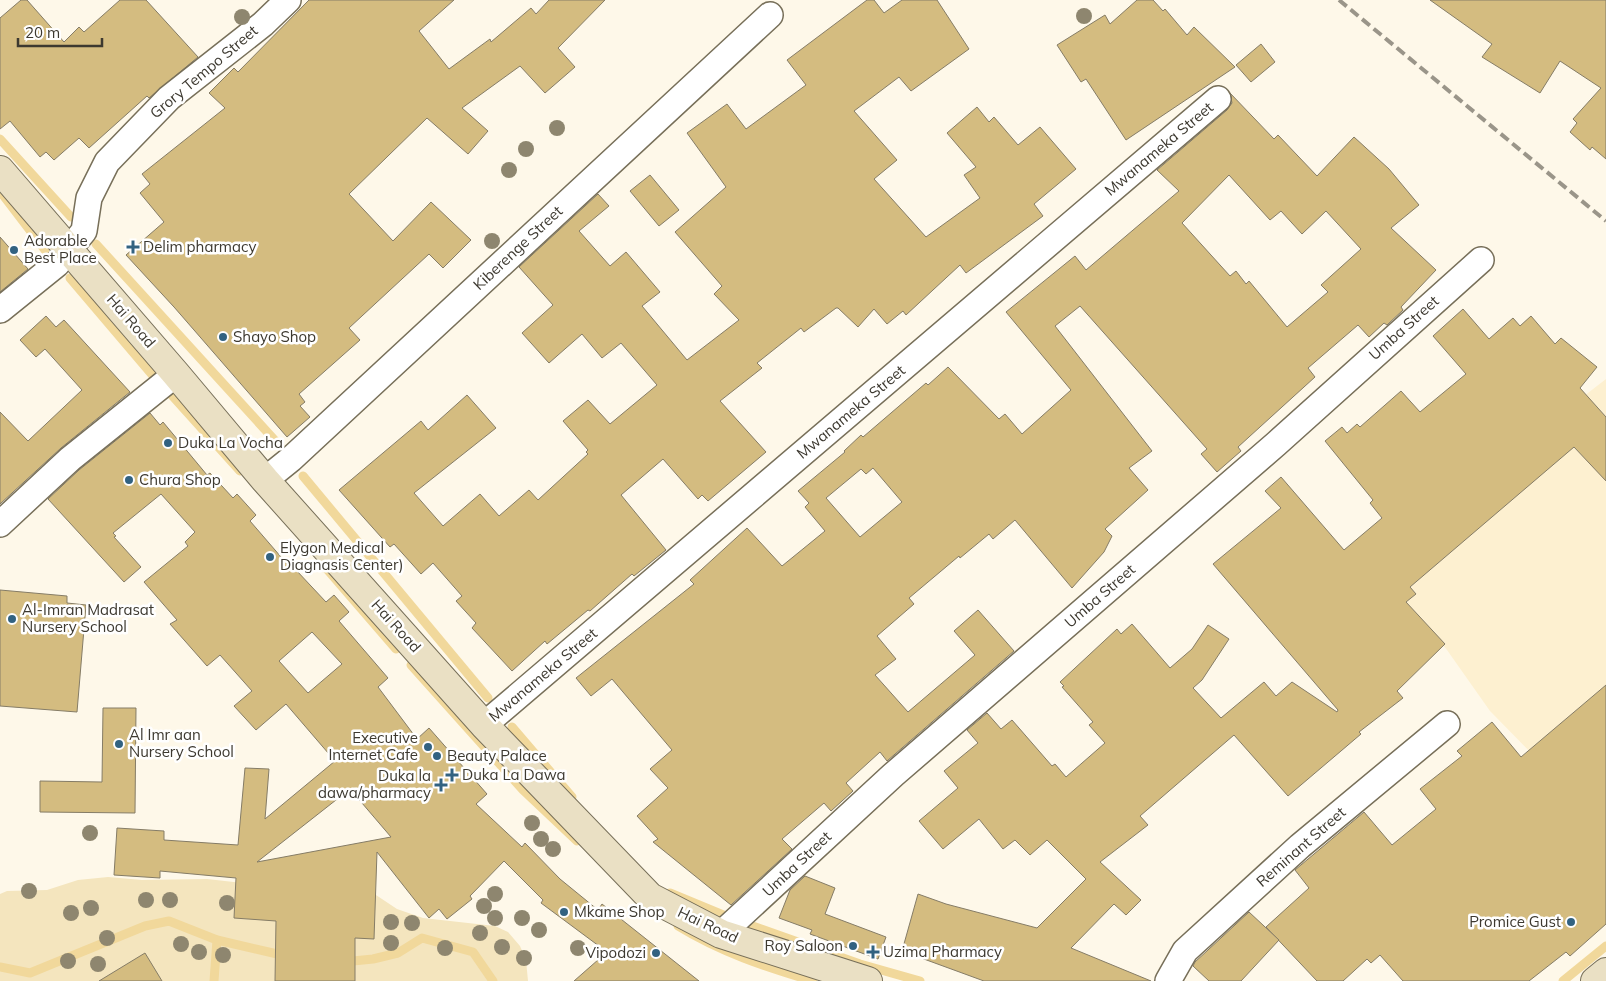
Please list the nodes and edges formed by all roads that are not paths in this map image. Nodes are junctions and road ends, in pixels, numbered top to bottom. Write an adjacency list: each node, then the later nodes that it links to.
1 (288, 0): 5 (street, Grory Tempo Street)
2 (770, 15): 9 (street, Kiberenge Street)
3 (1218, 99): 12 (street, Mwanameka Street)
4 (0, 170): 5 (street, Hai Road)
5 (69, 251): 7 (street, Grory Tempo Street); 8 (street, Hai Road)
6 (1481, 260): 13 (street, Umba Street)
7 (0, 310)
8 (176, 374): 9 (street, Hai Road); 10 (street)
9 (265, 480): 12 (street, Hai Road)
10 (0, 524)
11 (1447, 724): 16 (street, Reminant Street)
12 (484, 725): 13 (street, Hai Road)
13 (721, 934): 15 (street, Hai Road)
14 (1606, 972): 17 (street)
15 (868, 981)
16 (1168, 981)
17 (1595, 981)

